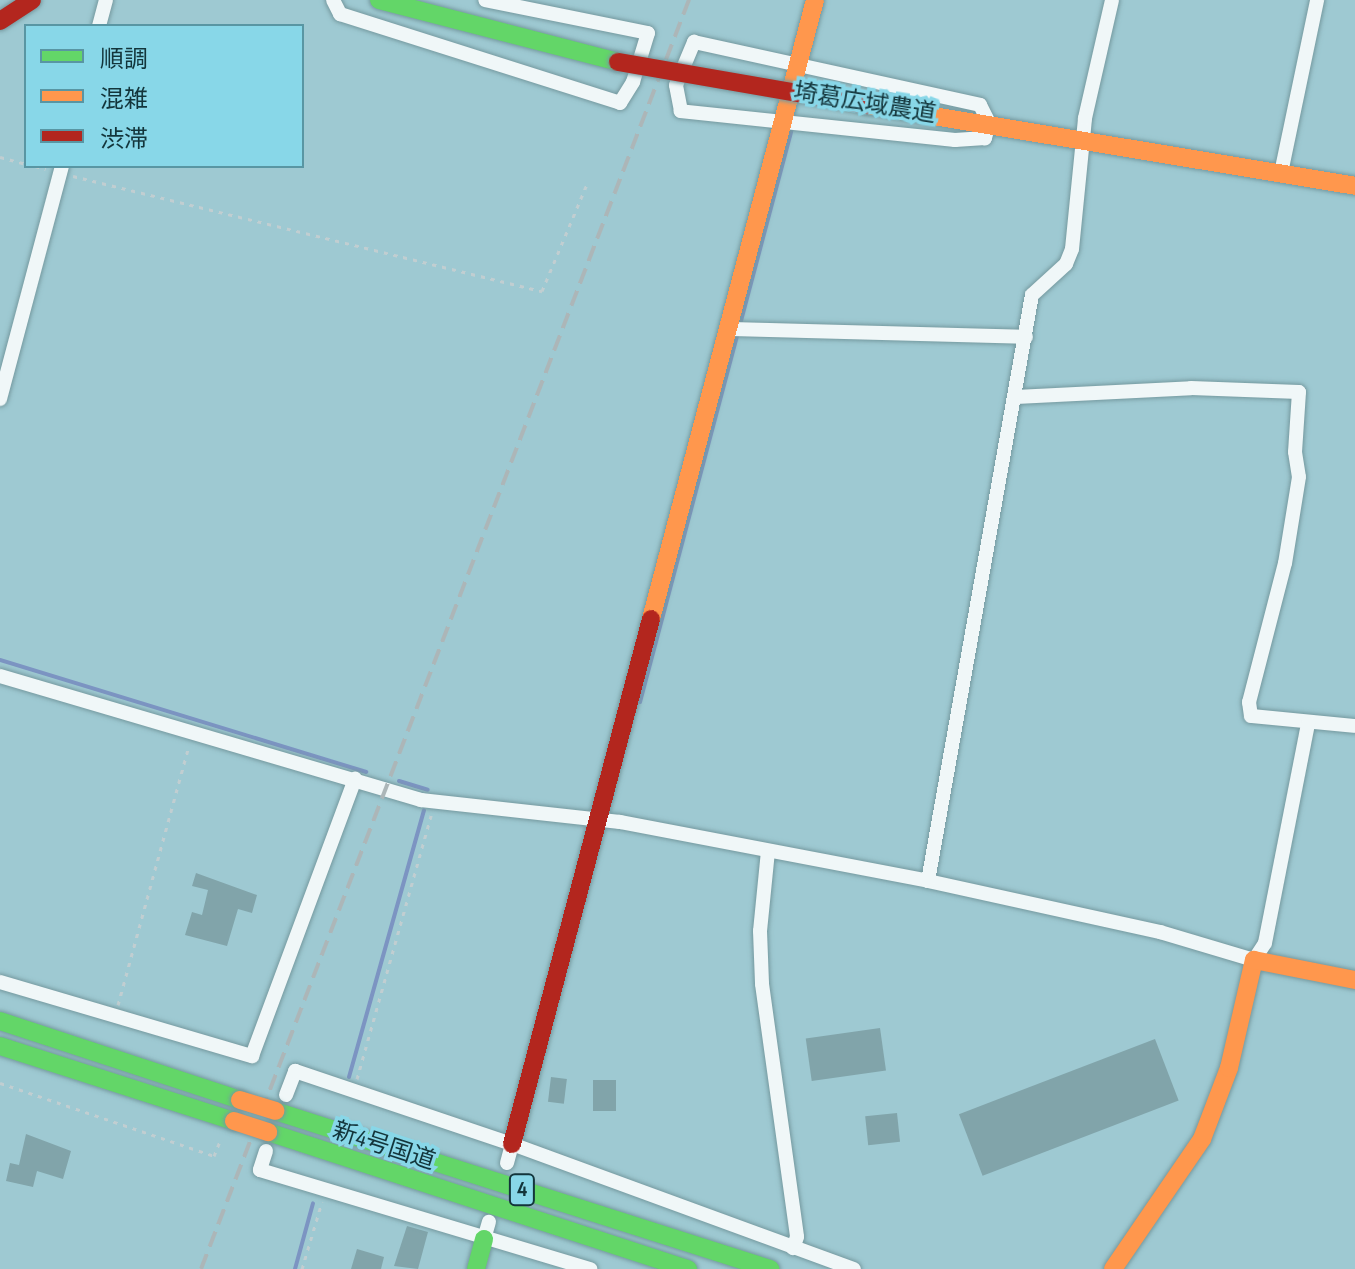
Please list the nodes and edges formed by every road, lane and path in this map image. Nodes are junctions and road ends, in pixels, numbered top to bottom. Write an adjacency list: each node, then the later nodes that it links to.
1 (32, 0): 10 (main road)
2 (106, 0): 11 (street)
3 (333, 0): 9 (street)
4 (379, 0): 14 (main road, 埼葛広域農道, bridge)
5 (485, 0): 9 (street)
6 (815, 0): 12 (main road)
7 (1112, 0): 15 (street)
8 (1317, 0): 19 (street)
9 (554, 7)
10 (0, 21)
11 (100, 24)
12 (799, 62): 13 (main road); 13 (street); 14 (street)
13 (783, 121): 14 (street); 22 (main road)
14 (989, 123): 15 (main road, 埼葛広域農道)
15 (1083, 138): 19 (main road, 埼葛広域農道); 23 (street)
16 (0, 157): 17 (path)
17 (24, 163)
18 (61, 169): 20 (path); 25 (street)
19 (1281, 173): 21 (main road, 埼葛広域農道)
20 (587, 184)
21 (1355, 186)
22 (729, 329): 23 (street); 32 (main road)
23 (1026, 337): 24 (street)
24 (1016, 397): 27 (street); 34 (street)
25 (0, 399)
26 (0, 676): 29 (street)
27 (1308, 724): 28 (street); 35 (street)
28 (1355, 726)
29 (193, 730): 30 (street); 38 (path)
30 (355, 779): 31 (street); 38 (street)
31 (435, 802): 32 (street); 42 (path)
32 (599, 820): 33 (street); 46 (main road)
33 (768, 851): 34 (street); 50 (street)
34 (928, 881): 35 (street)
35 (1254, 960): 36 (main road); 57 (main road)
36 (1355, 980)
37 (0, 982): 38 (street)
38 (115, 1016)
39 (0, 1021): 55 (main road, 新4号国道 / 4, bridge)
40 (0, 1046): 44 (main road, 新4号国道 / 4)
41 (0, 1083): 44 (path)
42 (353, 1091): 43 (street); 46 (street)
43 (286, 1095)
44 (228, 1128): 45 (main road, 新4号国道 / 4, bridge)
45 (267, 1142): 48 (street); 54 (main road, 新4号国道 / 4)
46 (512, 1144): 47 (street); 50 (street)
47 (507, 1163)
48 (325, 1190): 49 (street); 51 (path)
49 (487, 1230): 52 (main road); 53 (street)
50 (793, 1248): 56 (street)
51 (302, 1269)
52 (476, 1269)
53 (591, 1269)
54 (688, 1269)
55 (770, 1269)
56 (854, 1269)
57 (1113, 1269)

